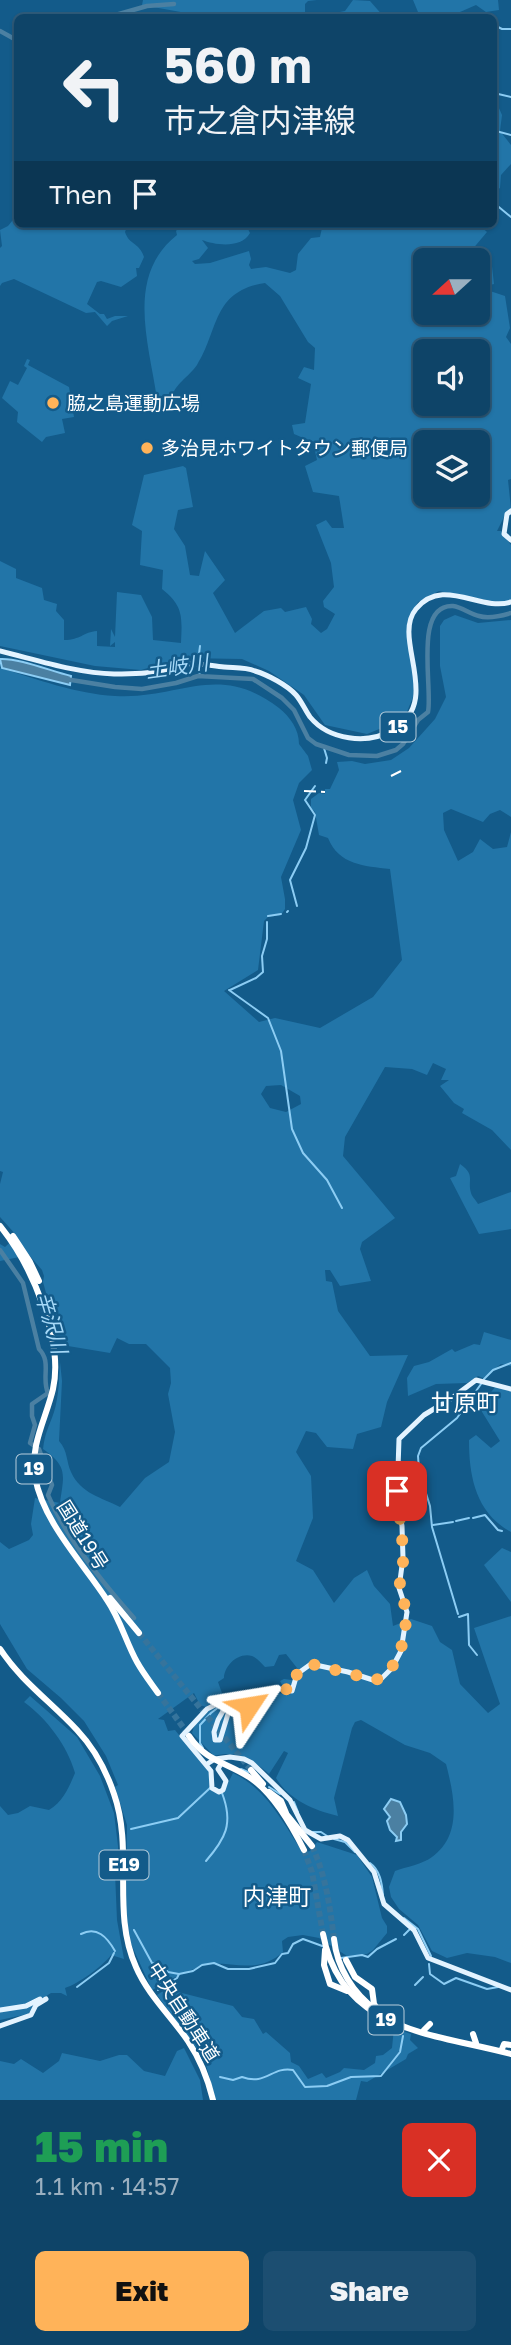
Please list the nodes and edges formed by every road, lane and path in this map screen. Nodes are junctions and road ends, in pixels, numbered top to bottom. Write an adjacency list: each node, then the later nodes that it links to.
1 (511, 511): 2 (main road)
2 (508, 538)
3 (511, 602): 4 (main road, 15)
4 (0, 651)
5 (0, 1224): 7 (highway, 国道19号 / 19); 10 (highway, 国道19号 / 19)
6 (511, 1389): 12 (main road)
7 (139, 1633)
8 (0, 1649): 40 (highway, 中央自動車道 / E19)
9 (0, 1654): 40 (highway, 中央自動車道 / E19)
10 (158, 1693)
11 (189, 1736): 12 (highway)
12 (209, 1761): 13 (highway); 13 (main road)
13 (220, 1764): 16 (main road); 19 (highway)
14 (251, 1770): 15 (highway)
15 (269, 1792): 16 (highway); 17 (highway)
16 (284, 1799): 17 (highway); 28 (main road)
17 (286, 1813): 18 (highway)
18 (312, 1846)
19 (304, 1850)
20 (323, 1934): 24 (highway, 19)
21 (334, 1939): 23 (highway, 19)
22 (325, 1950): 25 (highway)
23 (343, 1962): 26 (highway); 27 (highway, 19)
24 (337, 1973): 25 (highway); 27 (highway, 19)
25 (328, 1980): 27 (highway)
26 (365, 1984): 27 (highway); 30 (highway)
27 (351, 1990): 30 (highway, 19); 35 (highway, 19)
28 (511, 1990)
29 (0, 2010): 32 (main road)
30 (385, 2016): 33 (highway, 19)
31 (430, 2024): 33 (highway)
32 (0, 2026)
33 (424, 2030): 35 (highway, 19)
34 (473, 2034): 35 (highway)
35 (472, 2043): 36 (highway); 38 (highway, 19); 39 (highway, 19)
36 (452, 2045)
37 (511, 2045): 38 (highway)
38 (502, 2049): 39 (highway, 19)
39 (511, 2053)
40 (211, 2100)

